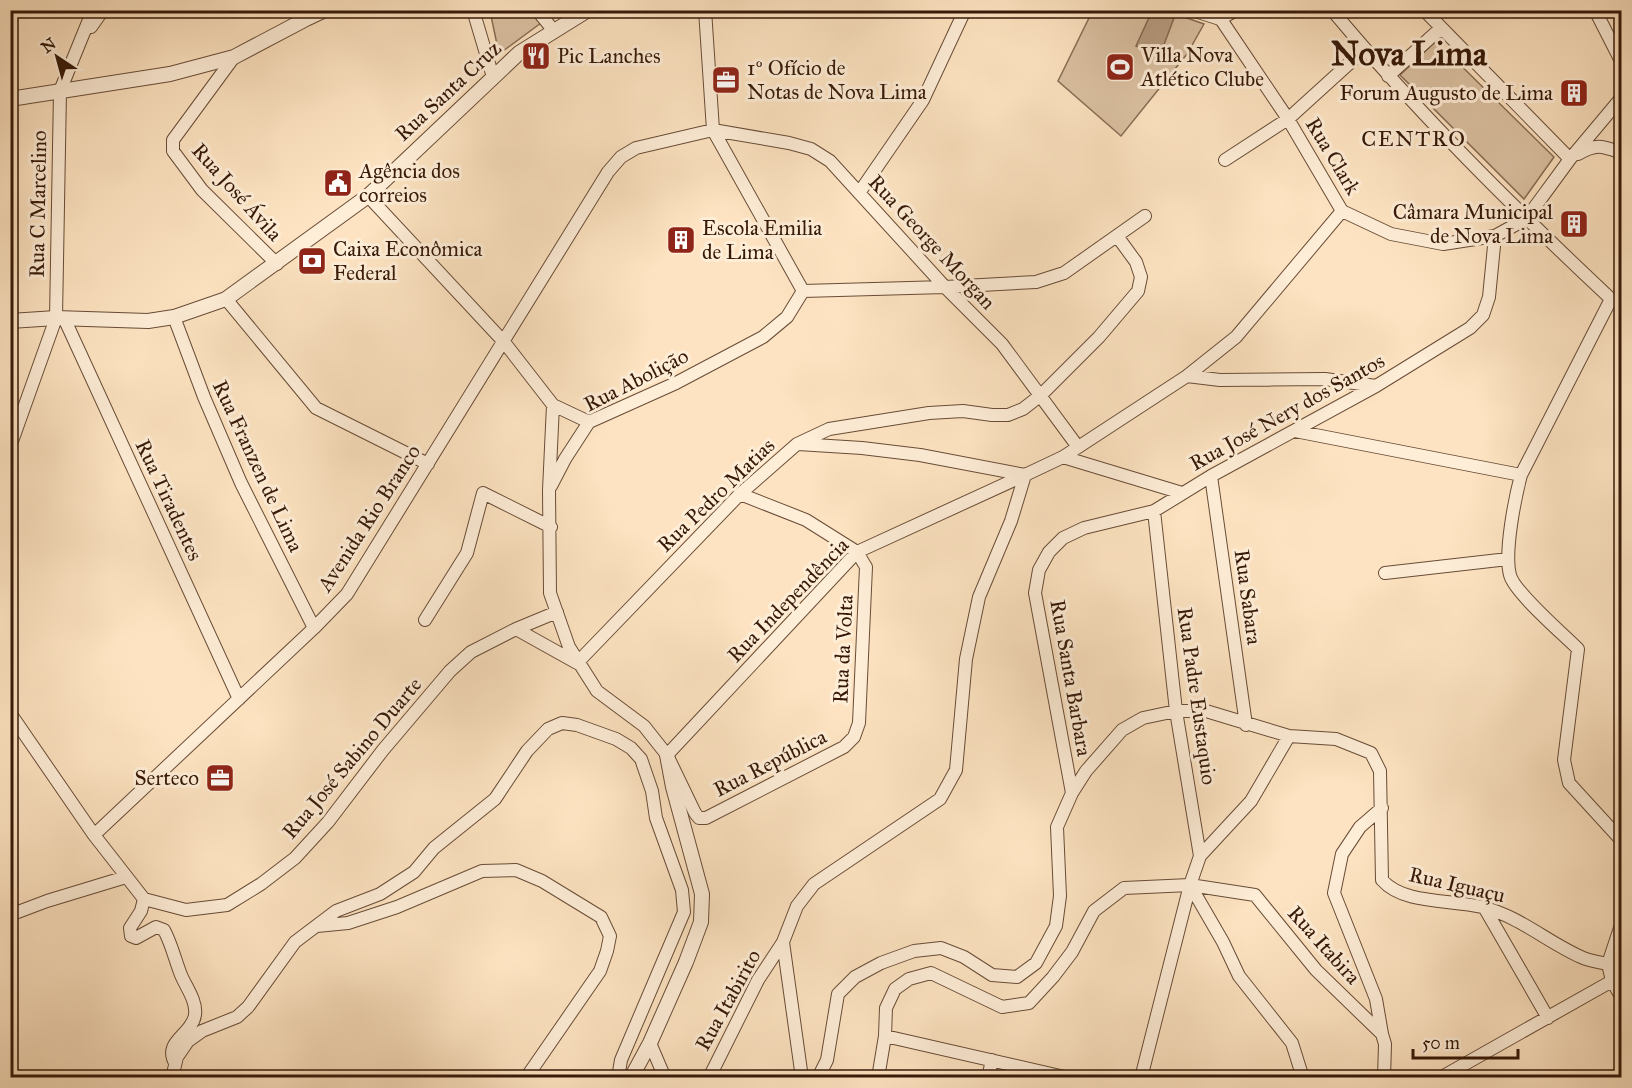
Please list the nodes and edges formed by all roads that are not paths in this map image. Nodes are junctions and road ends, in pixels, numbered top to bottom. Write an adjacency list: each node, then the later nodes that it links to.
1 (93, 10): 17 (street)
2 (103, 10): 17 (street)
3 (326, 10): 19 (street)
4 (473, 10): 22 (street)
5 (537, 10): 16 (street)
6 (705, 10): 28 (street)
7 (965, 10): 33 (street)
8 (1195, 10): 14 (street)
9 (1234, 10): 14 (street)
10 (1332, 10): 18 (street)
11 (1424, 10): 15 (street)
12 (1595, 10): 20 (street)
13 (582, 12): 16 (street, Rua Santa Cruz)
14 (1220, 18): 27 (street, Rua Clark)
15 (1441, 28): 21 (street); 31 (street)
16 (554, 31): 22 (street, Rua Santa Cruz)
17 (81, 39): 23 (street)
18 (1365, 49): 21 (street); 27 (street)
19 (234, 57): 23 (street); 40 (street, Rua José Ávila)
20 (1622, 63)
21 (1388, 76): 37 (street)
22 (493, 77): 34 (street, Rua Santa Cruz)
23 (60, 91): 25 (street); 46 (street, Rua C Marcelino)
24 (1622, 97): 26 (street, Rua Clark)
25 (10, 99)
26 (1604, 117): 29 (street); 31 (street, Rua Clark)
27 (1288, 119): 32 (street); 35 (street, Rua Clark)
28 (713, 130): 33 (street, Rua George Morgan); 42 (street); 48 (street, Avenida Rio Branco)
29 (1599, 145): 30 (street); 31 (street)
30 (1622, 153)
31 (1570, 159): 37 (street, Rua Clark)
32 (1225, 160)
33 (859, 194): 41 (street, Rua George Morgan)
34 (368, 196): 40 (street, Rua Santa Cruz); 48 (street)
35 (1342, 211): 39 (street, Rua Clark); 49 (street, Rua Independência)
36 (1145, 216): 38 (street)
37 (1526, 219): 39 (street, Rua Clark); 44 (street)
38 (1117, 236): 41 (street); 51 (street)
39 (1495, 236): 50 (street, Rua José Nery dos Santos)
40 (277, 264): 43 (street, Rua Santa Cruz)
41 (945, 287): 42 (street); 51 (street, Rua George Morgan)
42 (802, 291): 53 (street, Rua Abolição)
43 (226, 299): 45 (street, Rua Santa Cruz); 59 (street)
44 (1616, 302): 61 (street)
45 (174, 317): 46 (street, Rua Santa Cruz); 74 (street, Rua Franzen de Lima)
46 (60, 318): 47 (street, Rua Santa Cruz); 56 (street); 77 (street, Rua Tiradentes)
47 (10, 321)
48 (504, 342): 52 (street); 59 (street, Avenida Rio Branco)
49 (1187, 376): 50 (street); 57 (street, Rua Independência)
50 (1377, 386): 54 (street, Rua José Nery dos Santos)
51 (1041, 395): 55 (street); 57 (street, Rua George Morgan)
52 (553, 405): 53 (street); 63 (street)
53 (589, 422): 63 (street, Rua Abolição)
54 (1295, 431): 61 (street); 62 (street, Rua José Nery dos Santos)
55 (797, 444): 60 (street, Rua Pedro Matias); 65 (street, Rua Pedro Matias)
56 (10, 447)
57 (1078, 447): 58 (street, Rua Independência)
58 (1063, 457): 60 (street, Rua Independência); 64 (street)
59 (428, 464): 74 (street, Avenida Rio Branco)
60 (1025, 475): 68 (street, Rua Independência); 96 (street)
61 (1521, 475): 69 (street)
62 (1211, 476): 64 (street, Rua José Nery dos Santos); 80 (street, Rua Sabara)
63 (549, 490): 67 (street)
64 (1182, 493): 66 (street, Rua José Nery dos Santos)
65 (740, 494): 68 (street); 76 (street, Rua Pedro Matias)
66 (1154, 511): 70 (street, Rua José Nery dos Santos); 78 (street, Rua Padre Eustaquio)
67 (551, 527): 72 (street); 73 (street)
68 (857, 552): 82 (street, Rua da Volta); 83 (street, Rua Independência)
69 (1508, 559): 71 (street); 87 (street)
70 (1039, 570): 84 (street, Rua Santa Barbara)
71 (1384, 573)
72 (557, 612): 75 (street, Rua José Sabino Duarte); 76 (street)
73 (424, 620)
74 (314, 628): 77 (street, Avenida Rio Branco)
75 (516, 628): 76 (street); 91 (street, Rua José Sabino Duarte)
76 (578, 663): 83 (street)
77 (239, 699): 86 (street, Avenida Rio Branco)
78 (1176, 711): 80 (street); 84 (street); 88 (street, Rua Padre Eustaquio)
79 (10, 713): 86 (street)
80 (1246, 724): 81 (street)
81 (1288, 736): 85 (street, Rua Iguaçu); 88 (street)
82 (854, 737): 83 (street, Rua República)
83 (667, 754): 103 (street)
84 (1072, 794): 113 (street)
85 (1382, 808): 92 (street, Rua Iguaçu); 101 (street)
86 (94, 835): 89 (street)
87 (1622, 842)
88 (1200, 855): 90 (street, Rua Padre Eustaquio)
89 (126, 877): 91 (street); 93 (street)
90 (1190, 885): 101 (street, Rua Itabira); 102 (street, Rua Itabira); 117 (street, Rua Padre Eustaquio); 118 (street)
91 (144, 899): 105 (street)
92 (1484, 907): 97 (street, Rua Iguaçu); 100 (street)
93 (10, 915)
94 (1622, 922): 97 (street)
95 (316, 926): 105 (street); 107 (street); 108 (street)
96 (783, 942): 111 (street, Rua Itabirito); 112 (street)
97 (1608, 964): 98 (street)
98 (1612, 981): 99 (street); 100 (street)
99 (1622, 998)
100 (1548, 1018): 120 (street)
101 (1382, 1034): 119 (street)
102 (885, 1036): 104 (street); 114 (street, Rua Itabira)
103 (650, 1043): 109 (street); 110 (street)
104 (992, 1060): 115 (street); 116 (street)
105 (175, 1063): 106 (street)
106 (172, 1077)
107 (526, 1077)
108 (618, 1077)
109 (631, 1077)
110 (665, 1077)
111 (709, 1077)
112 (802, 1077)
113 (818, 1077)
114 (878, 1077)
115 (988, 1077)
116 (1069, 1077)
117 (1141, 1077)
118 (1303, 1077)
119 (1384, 1077)
120 (1440, 1077)

